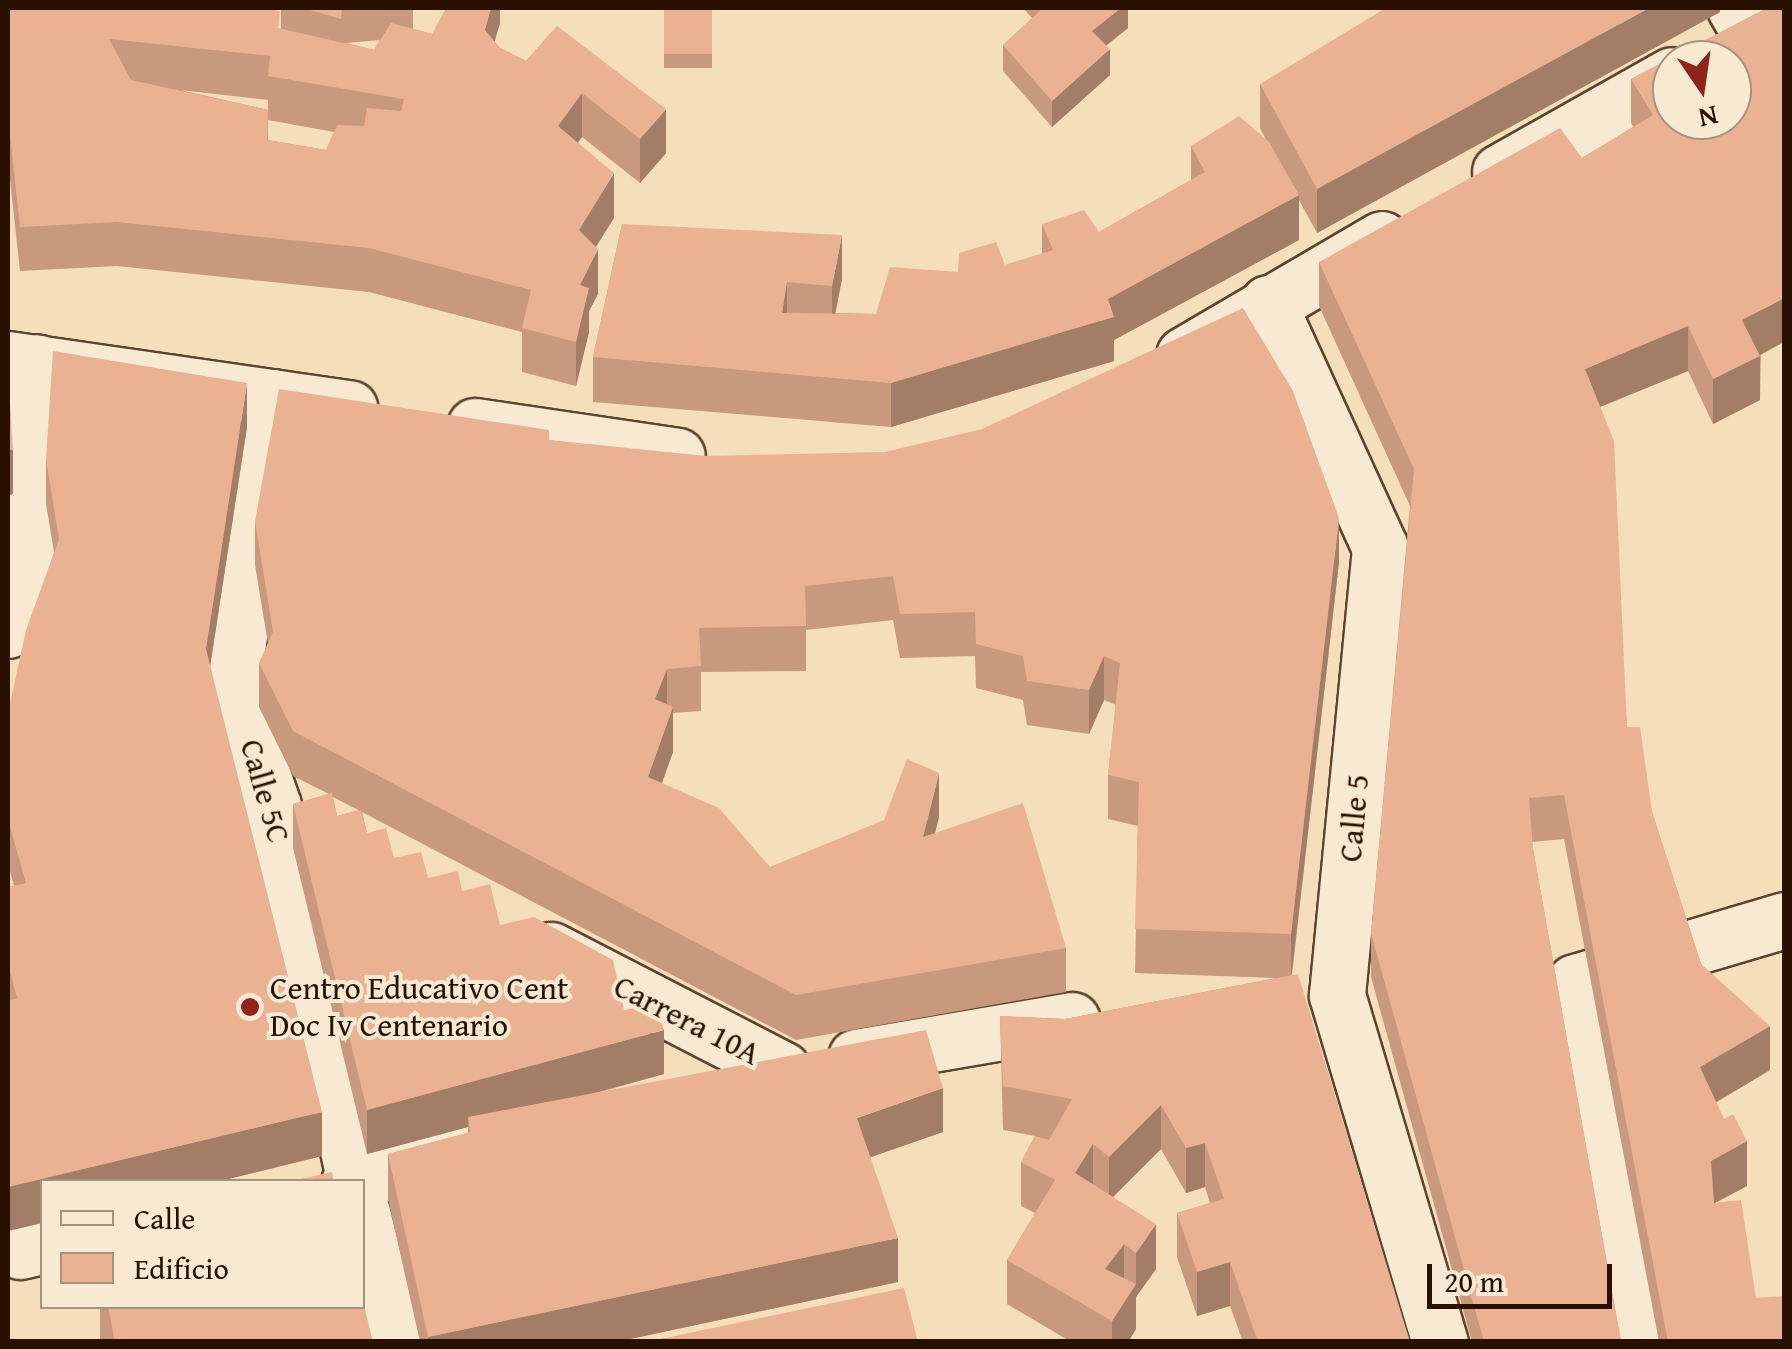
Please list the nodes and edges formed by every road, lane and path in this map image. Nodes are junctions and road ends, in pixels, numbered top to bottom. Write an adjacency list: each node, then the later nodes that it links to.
1 (1756, 17): 2 (street)
2 (1726, 40)
3 (1652, 86): 4 (street)
4 (1268, 303): 6 (street); 14 (street, Calle 5)
5 (22, 360): 7 (street); 9 (street)
6 (1132, 387)
7 (273, 397): 8 (street); 10 (street, Calle 5C)
8 (732, 464)
9 (8, 630)
10 (273, 806): 11 (street); 20 (street, Calle 5C)
11 (343, 843)
12 (1784, 920): 25 (street)
13 (501, 924): 17 (street, Carrera 10A)
14 (1337, 996): 15 (street); 24 (street, Calle 5)
15 (1282, 1000)
16 (1134, 1012): 17 (street)
17 (782, 1069): 18 (street)
18 (708, 1088)
19 (522, 1137): 21 (street)
20 (353, 1179)
21 (361, 1179)
22 (365, 1224): 23 (street)
23 (394, 1342)
24 (1440, 1342)
25 (1644, 1342)

